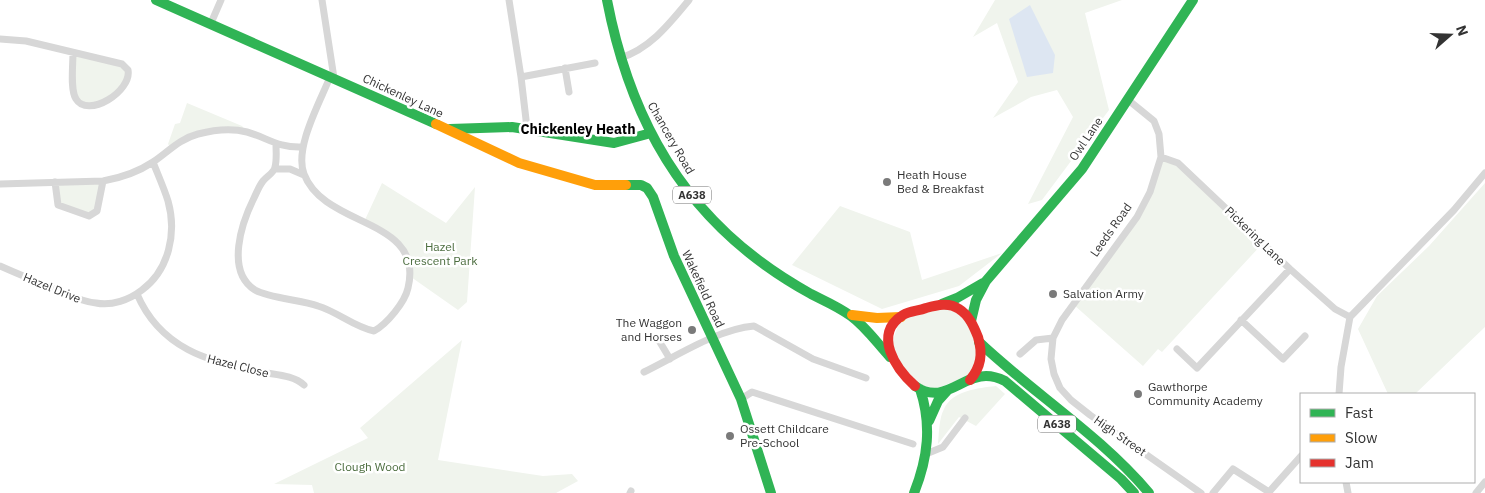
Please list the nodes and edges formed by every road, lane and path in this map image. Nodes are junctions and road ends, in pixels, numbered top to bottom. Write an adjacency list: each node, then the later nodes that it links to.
1 (157, 0): 8 (main road, Chickenley Lane)
2 (221, 0): 8 (street)
3 (322, 0): 15 (street)
4 (509, 0): 14 (street)
5 (607, 0): 11 (main road, Chancery Road / A638)
6 (689, 0): 11 (street)
7 (1193, 0): 17 (main road, Owl Lane)
8 (210, 23): 15 (main road, Chickenley Lane)
9 (0, 39): 10 (street)
10 (73, 53): 10 (street)
11 (620, 58): 21 (main road, Chancery Road / A638)
12 (595, 63): 13 (street)
13 (565, 68): 14 (street); 16 (street)
14 (521, 77): 19 (street)
15 (332, 78): 20 (main road, Chickenley Lane); 24 (street)
16 (569, 92)
17 (1127, 99): 25 (street, Leeds Road); 36 (main road, Owl Lane)
18 (487, 128): 19 (main road); 20 (main road); 23 (main road)
19 (526, 128): 21 (main road)
20 (444, 129): 23 (main road, Chickenley Lane)
21 (651, 133): 39 (main road, Chancery Road / A638)
22 (276, 144): 24 (street); 26 (street); 27 (street)
23 (481, 144): 33 (main road, Chickenley Lane)
24 (302, 147): 29 (street)
25 (1161, 157): 35 (street, Pickering Lane); 46 (street, Leeds Road)
26 (153, 162): 30 (street); 37 (street, Hazel Drive)
27 (275, 169): 29 (street); 29 (street)
28 (1485, 173): 41 (street)
29 (304, 175)
30 (103, 181): 31 (street); 31 (street)
31 (55, 182): 32 (street)
32 (0, 184)
33 (647, 188): 45 (main road, Wakefield Road)
34 (0, 266): 37 (street, Hazel Drive)
35 (1290, 269): 41 (street, Pickering Lane); 42 (street)
36 (986, 281): 38 (main road, Owl Lane); 43 (main road, Owl Lane)
37 (137, 294): 56 (street, Hazel Close)
38 (942, 304): 40 (main road, A638); 43 (main road)
39 (849, 314): 40 (main road, Chancery Road / A638); 51 (main road, Chancery Road / A638)
40 (902, 316): 51 (main road)
41 (1350, 317): 59 (street)
42 (1241, 320): 44 (street); 49 (street)
43 (971, 321): 48 (main road, A638)
44 (1305, 336)
45 (712, 338): 52 (street); 54 (street); 60 (main road, Wakefield Road)
46 (1053, 338): 50 (street); 71 (street, High Street)
47 (658, 339): 52 (street)
48 (979, 342): 55 (main road, A638); 70 (main road, A638)
49 (1177, 348)
50 (1020, 354)
51 (892, 358): 57 (main road, A638)
52 (670, 359): 53 (street)
53 (644, 372)
54 (866, 378)
55 (970, 380): 58 (main road, A638); 69 (main road, A638)
56 (304, 385)
57 (920, 389): 58 (main road, A638); 62 (main road)
58 (947, 391): 62 (main road)
59 (1339, 393)
60 (741, 399): 63 (street); 67 (main road, Wakefield Road)
61 (965, 418): 64 (street)
62 (929, 422): 64 (main road)
63 (913, 444)
64 (926, 454): 68 (main road)
65 (1300, 457): 72 (street)
66 (1485, 482): 73 (street)
67 (771, 493)
68 (914, 493)
69 (1134, 493)
70 (1149, 493)
71 (1202, 493)
72 (1214, 493)
73 (1476, 493)

